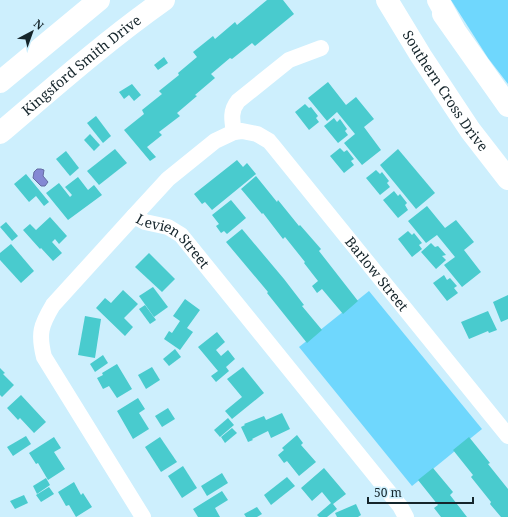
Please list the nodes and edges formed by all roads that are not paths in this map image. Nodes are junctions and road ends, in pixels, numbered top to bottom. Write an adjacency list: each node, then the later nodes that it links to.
1 (99, 0): 8 (main road)
2 (164, 0): 11 (main road, Kingsford Smith Drive)
3 (387, 0): 12 (main road, Southern Cross Drive)
4 (434, 0): 6 (main road)
5 (438, 0): 6 (main road)
6 (454, 29): 9 (main road)
7 (321, 48): 10 (street)
8 (0, 82)
9 (508, 106)
10 (234, 132): 13 (street, Barlow Street); 14 (street, Barlow Street)
11 (0, 133)
12 (508, 179)
13 (134, 216): 15 (street, Levien Street); 16 (street, Levien Street)
14 (508, 436)
15 (143, 517)
16 (406, 517)

